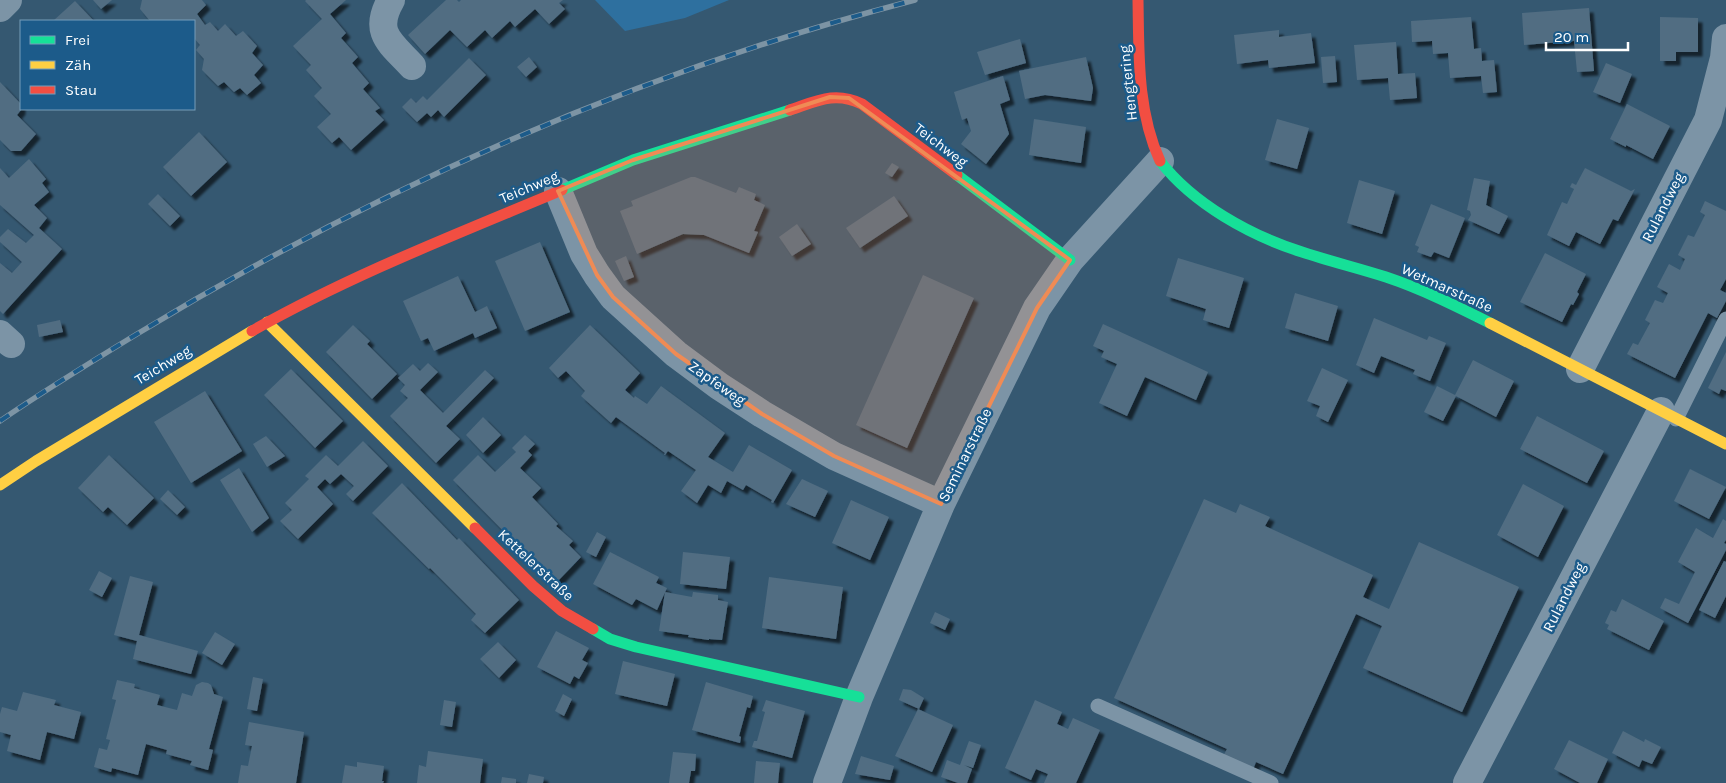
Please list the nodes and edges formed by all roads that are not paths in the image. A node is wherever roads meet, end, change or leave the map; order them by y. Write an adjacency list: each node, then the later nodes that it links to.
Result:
1 (8, 0): 4 (street)
2 (391, 0): 6 (street)
3 (1138, 0): 7 (street, Hengtering)
4 (0, 8)
5 (1726, 38): 12 (street, Rulandweg)
6 (412, 66)
7 (1160, 161): 9 (street, Seminarstraße); 12 (street, Wetmarstraße)
8 (558, 191): 9 (street, Teichweg); 11 (street, Teichweg); 16 (street, Zapfeweg)
9 (1070, 260): 16 (street, Seminarstraße)
10 (1726, 319): 13 (lane)
11 (268, 322): 15 (street, Teichweg); 17 (street, Kettelerstraße)
12 (1580, 369): 13 (street, Wetmarstraße)
13 (1668, 415): 14 (street, Wetmarstraße); 21 (street, Rulandweg)
14 (1726, 444)
15 (0, 485)
16 (941, 504): 17 (street, Seminarstraße)
17 (859, 697): 19 (street, Seminarstraße)
18 (1098, 706): 20 (lane)
19 (827, 783)
20 (1271, 783)
21 (1467, 783)

